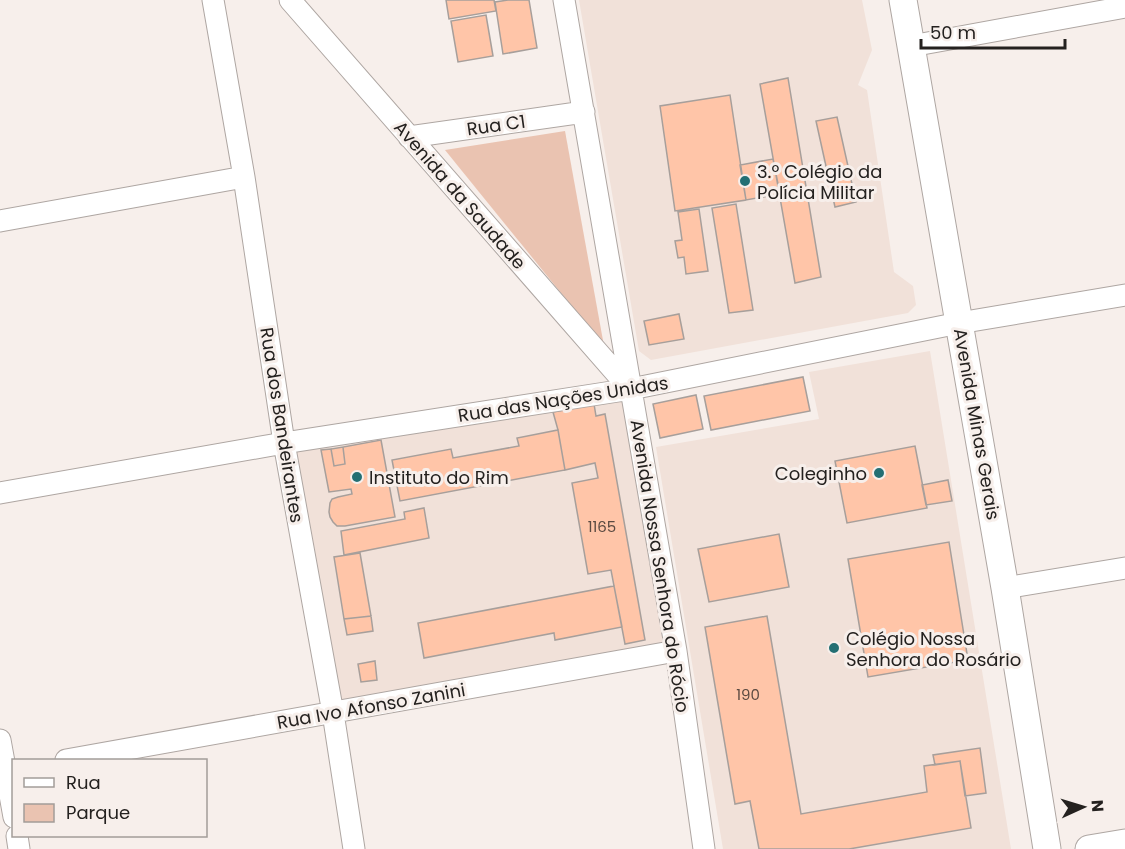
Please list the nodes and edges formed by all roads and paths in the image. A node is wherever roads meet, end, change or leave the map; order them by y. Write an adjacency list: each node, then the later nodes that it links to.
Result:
1 (213, 0): 9 (street, Rua dos Bandeirantes)
2 (290, 0): 8 (street, Avenida da Saudade)
3 (564, 0): 7 (street, Avenida Nossa Senhora do Rócio)
4 (903, 0): 6 (street, Avenida Minas Gerais)
5 (1125, 7): 6 (street)
6 (911, 46): 12 (street, Avenida Minas Gerais)
7 (584, 112): 8 (street, Rua C1); 13 (street, Avenida Nossa Senhora do Rócio)
8 (409, 137): 13 (street, Avenida da Saudade)
9 (244, 177): 10 (street); 14 (street, Rua dos Bandeirantes)
10 (0, 221)
11 (1125, 295): 12 (street, Rua das Nações Unidas)
12 (959, 323): 13 (street, Rua das Nações Unidas); 17 (street, Avenida Minas Gerais)
13 (631, 389): 14 (street, Rua das Nações Unidas); 18 (street, Avenida Nossa Senhora do Rócio)
14 (284, 443): 15 (street, Rua das Nações Unidas); 19 (street, Rua dos Bandeirantes)
15 (0, 493)
16 (1125, 568): 17 (street)
17 (1005, 588): 27 (street, Avenida Minas Gerais)
18 (676, 651): 19 (street, Rua Ivo Afonso Zanini); 26 (street, Avenida Nossa Senhora do Rócio)
19 (333, 713): 21 (street, Rua Ivo Afonso Zanini); 25 (street, Rua dos Bandeirantes)
20 (0, 740): 22 (street)
21 (72, 759)
22 (9, 771): 23 (street)
23 (12, 799)
24 (1125, 843): 28 (street)
25 (354, 849)
26 (704, 849)
27 (1047, 849)
28 (1089, 849)

